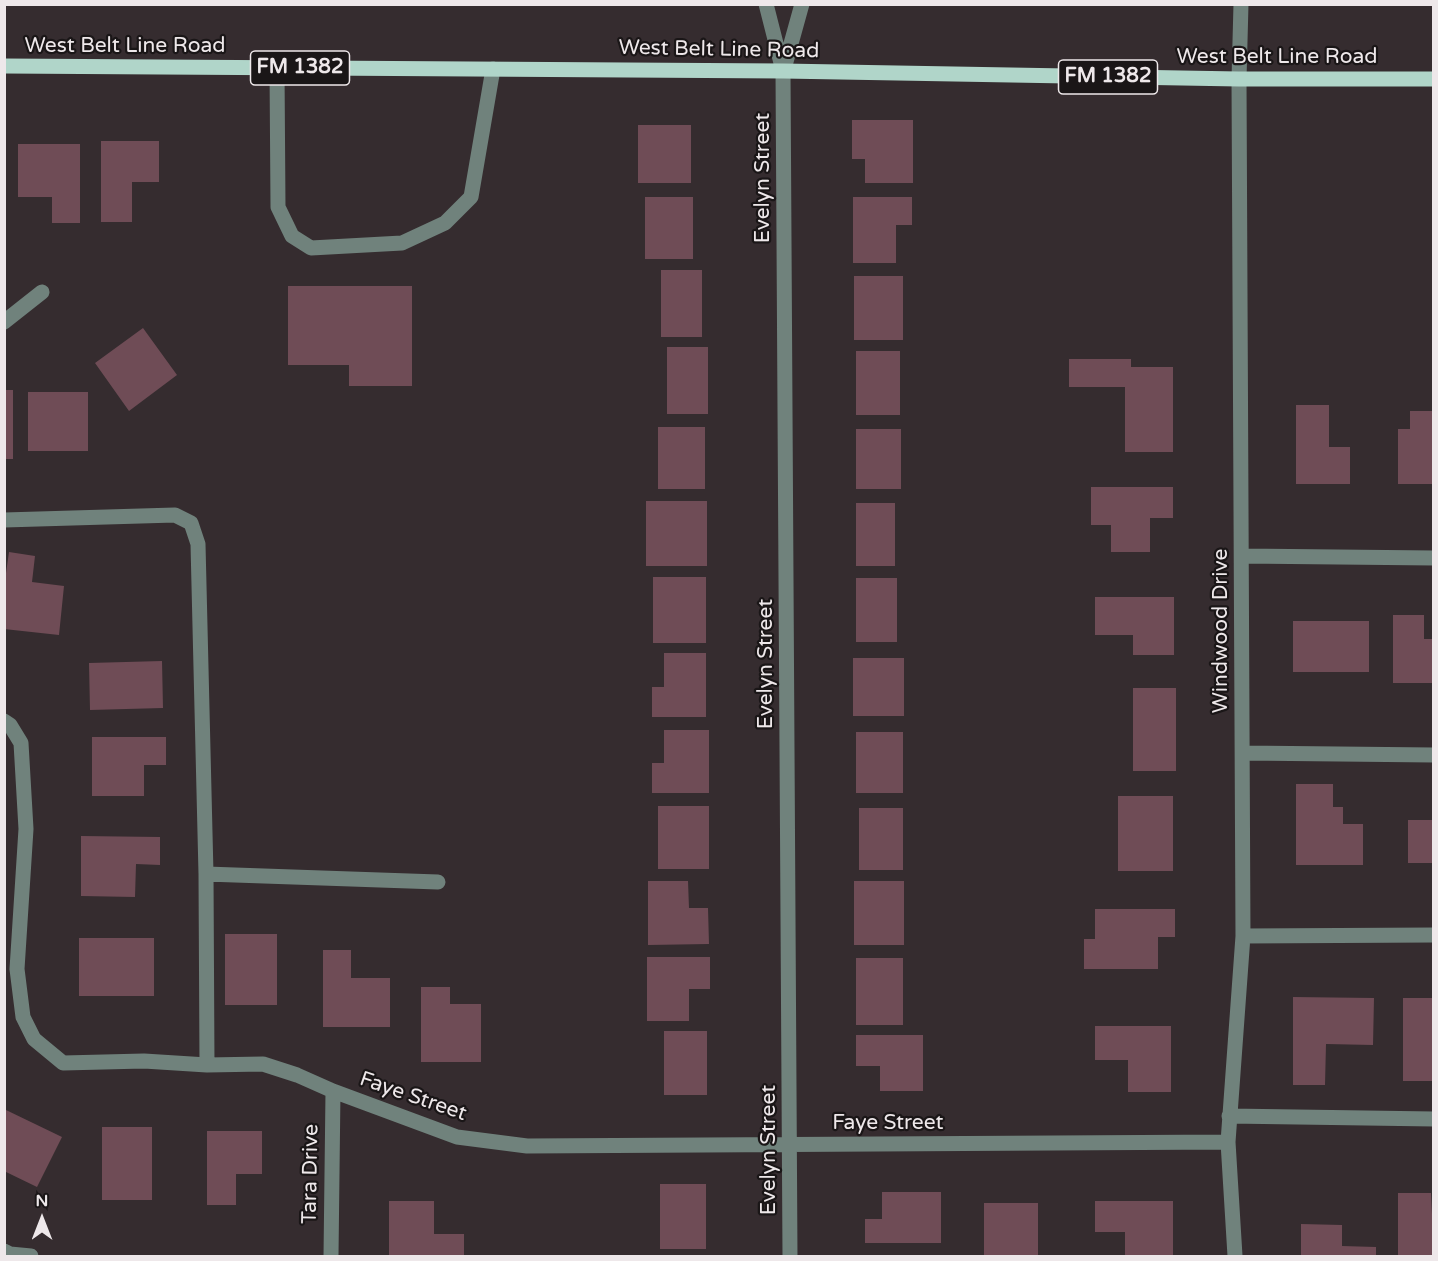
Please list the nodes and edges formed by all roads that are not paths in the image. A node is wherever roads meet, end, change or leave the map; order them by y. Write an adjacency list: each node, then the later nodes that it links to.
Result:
1 (766, 4): 7 (street)
2 (802, 4): 7 (street)
3 (1241, 4): 8 (street, Windwood Drive)
4 (4, 66): 5 (main road, West Belt Line Road / FM 1382)
5 (277, 68): 6 (main road, West Belt Line Road / FM 1382); 6 (street)
6 (493, 69): 7 (main road, West Belt Line Road / FM 1382)
7 (783, 71): 8 (main road, West Belt Line Road / FM 1382); 27 (street, Evelyn Street)
8 (1239, 79): 9 (main road, West Belt Line Road / FM 1382); 13 (street, Windwood Drive)
9 (1434, 79)
10 (42, 292): 11 (street)
11 (4, 322)
12 (4, 520): 18 (street)
13 (1242, 556): 14 (street); 16 (street, Windwood Drive)
14 (1434, 558)
15 (4, 722): 22 (street, Faye Street)
16 (1243, 753): 17 (street); 21 (street, Windwood Drive)
17 (1434, 755)
18 (206, 874): 19 (street); 22 (street)
19 (438, 882)
20 (1434, 935): 21 (street)
21 (1243, 936): 24 (street, Windwood Drive)
22 (207, 1065): 23 (street, Faye Street)
23 (333, 1092): 27 (street, Faye Street); 30 (street, Tara Drive)
24 (1229, 1116): 25 (street); 26 (street, Windwood Drive)
25 (1434, 1119)
26 (1228, 1142): 27 (street, Faye Street); 32 (street, Windwood Drive)
27 (790, 1144): 31 (street, Evelyn Street)
28 (4, 1251): 29 (street)
29 (31, 1257)
30 (331, 1257)
31 (790, 1257)
32 (1235, 1257)

